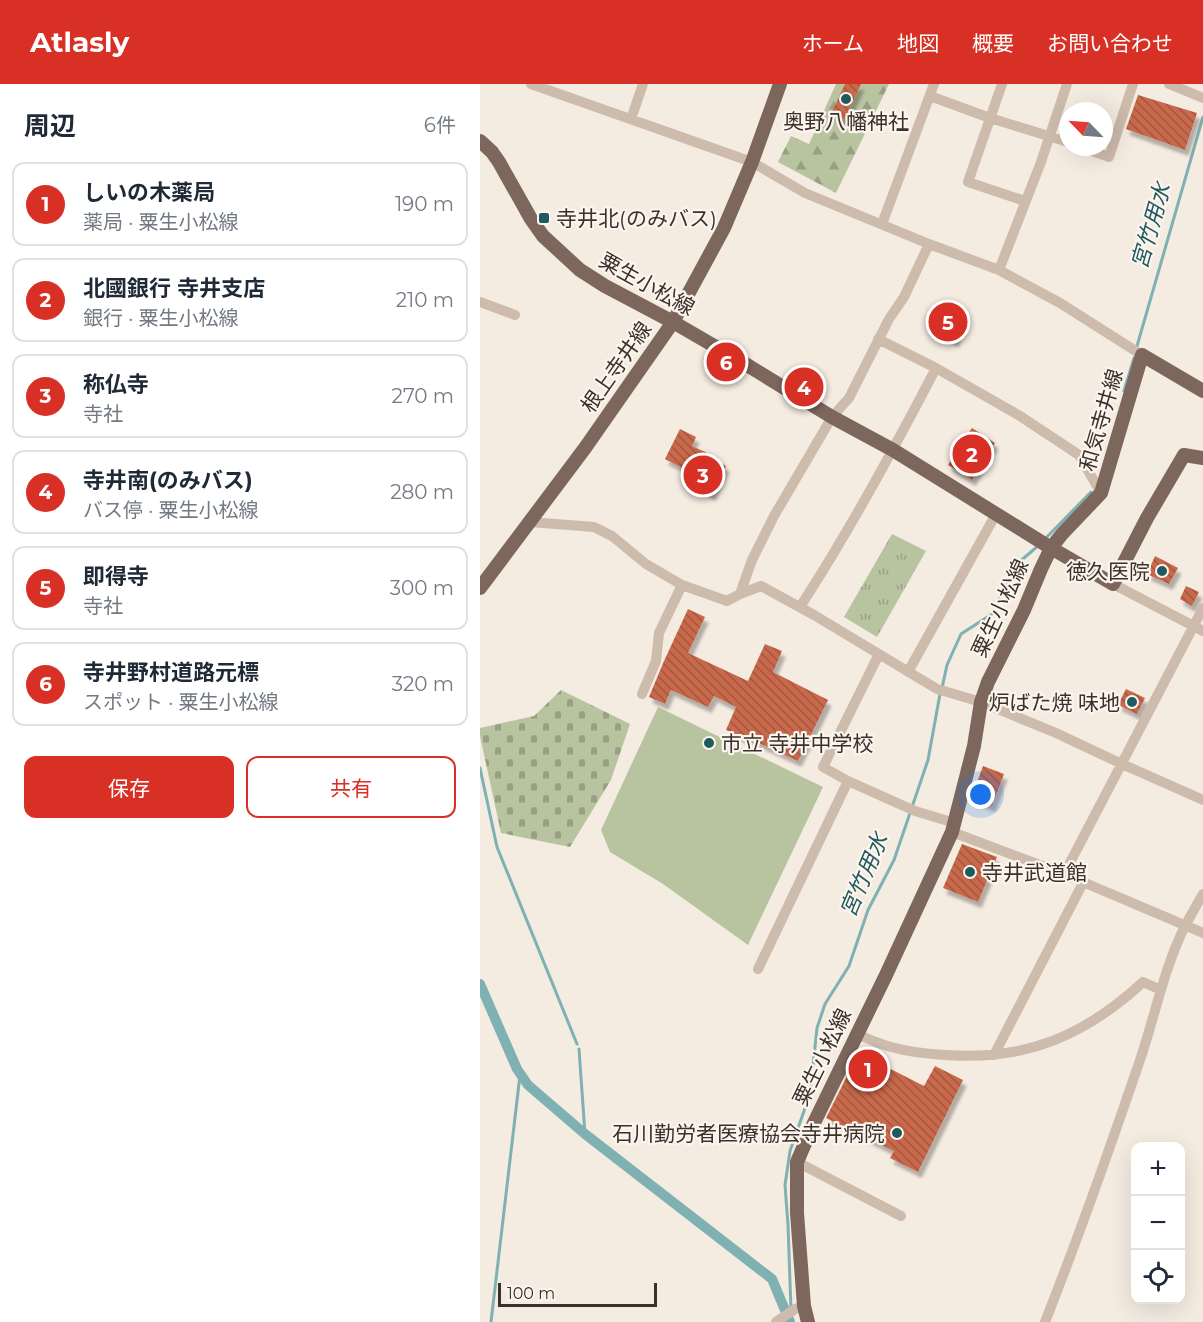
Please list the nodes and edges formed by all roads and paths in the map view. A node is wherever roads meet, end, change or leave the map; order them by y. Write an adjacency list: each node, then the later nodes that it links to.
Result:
1 (531, 84): 12 (street)
2 (643, 84): 12 (street)
3 (780, 84): 17 (main road, 根上寺井線)
4 (934, 84): 9 (street)
5 (1002, 84): 11 (street)
6 (1067, 84): 13 (street)
7 (1133, 84): 16 (street)
8 (1169, 84): 10 (street)
9 (930, 96): 11 (street); 19 (street)
10 (1203, 98)
11 (990, 118): 13 (street); 18 (street)
12 (631, 119): 17 (street)
13 (1049, 136): 14 (street); 18 (street)
14 (1059, 139)
15 (480, 141): 24 (main road, 粟生小松線)
16 (1113, 145)
17 (752, 162): 19 (street); 24 (main road, 根上寺井線)
18 (1025, 201): 21 (street)
19 (882, 224): 20 (street)
20 (929, 244): 21 (street); 25 (street)
21 (999, 270): 26 (street)
22 (480, 302): 23 (street)
23 (515, 315)
24 (673, 322): 29 (main road, 粟生小松線); 34 (main road, 根上寺井線)
25 (878, 339): 27 (street); 29 (street)
26 (1142, 356): 28 (main road, 和気寺井線); 32 (main road, 和気寺井線)
27 (936, 368): 30 (street); 32 (street)
28 (1203, 390)
29 (832, 417): 30 (main road, 粟生小松線); 39 (street)
30 (893, 450): 33 (main road, 粟生小松線); 40 (street)
31 (1203, 458): 36 (main road)
32 (1101, 493): 35 (main road, 和気寺井線)
33 (996, 514): 35 (main road, 粟生小松線); 44 (street)
34 (530, 522): 37 (street); 38 (main road, 根上寺井線)
35 (1045, 544): 36 (main road); 46 (main road, 粟生小松線)
36 (1113, 584): 42 (street)
37 (682, 585): 39 (street); 45 (street)
38 (480, 588)
39 (740, 594): 40 (street)
40 (800, 607): 43 (street)
41 (1203, 608): 42 (street)
42 (1198, 629): 47 (street)
43 (879, 654): 44 (street); 48 (street)
44 (908, 672): 46 (street)
45 (642, 694)
46 (981, 702): 47 (street); 50 (main road, 粟生小松線)
47 (1122, 764): 49 (street); 51 (street)
48 (848, 781): 50 (street); 56 (street)
49 (1203, 800)
50 (953, 828): 51 (street); 58 (main road, 粟生小松線)
51 (1064, 874): 52 (street)
52 (1083, 882): 54 (street); 59 (street)
53 (1203, 894): 54 (street)
54 (1185, 926): 55 (street); 57 (street)
55 (1203, 933)
56 (758, 969)
57 (1161, 990): 59 (street); 65 (street)
58 (857, 1034): 59 (street); 60 (main road, 粟生小松線)
59 (994, 1054)
60 (797, 1162): 61 (street); 62 (main road, 粟生小松線)
61 (901, 1216)
62 (800, 1307): 63 (street); 64 (main road, 粟生小松線)
63 (776, 1322)
64 (808, 1322)
65 (1045, 1322)

